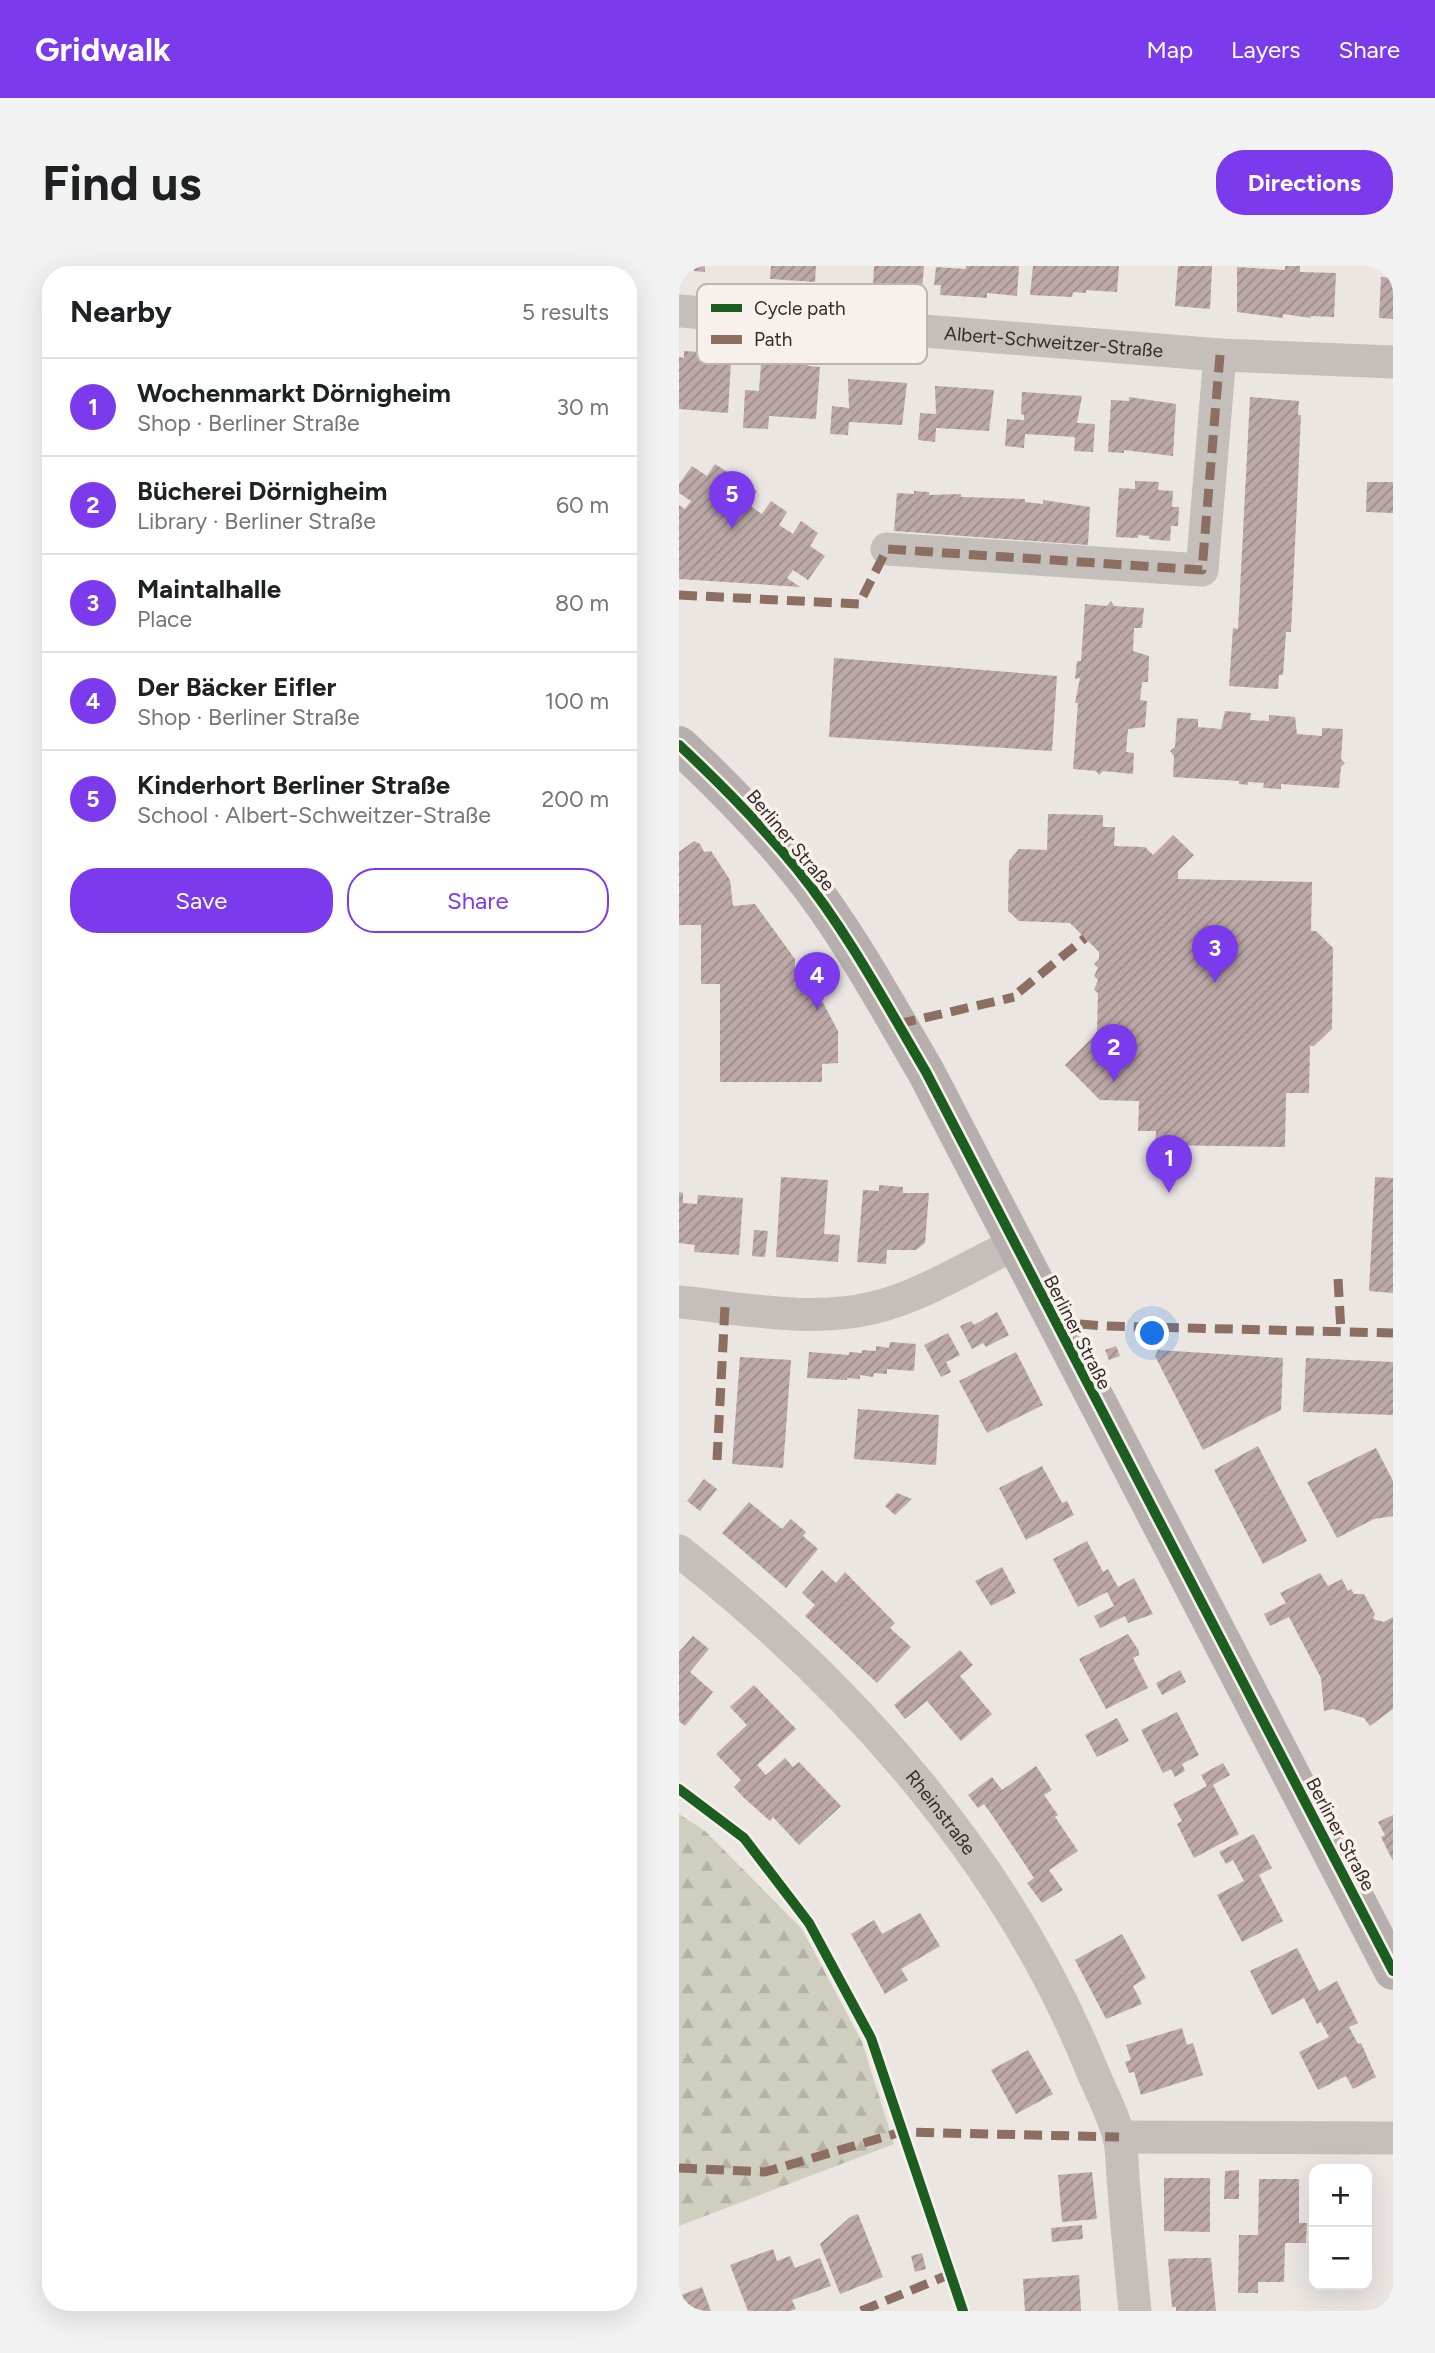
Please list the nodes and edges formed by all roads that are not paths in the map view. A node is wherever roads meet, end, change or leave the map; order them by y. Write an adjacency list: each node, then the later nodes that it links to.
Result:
1 (679, 311): 2 (street, Albert-Schweitzer-Straße)
2 (697, 312)
3 (927, 331): 4 (street, Albert-Schweitzer-Straße)
4 (1220, 355): 5 (street, Albert-Schweitzer-Straße); 6 (street)
5 (1393, 362)
6 (887, 549)
7 (679, 745): 8 (street, Berliner Straße)
8 (1014, 1245): 9 (street); 11 (street, Berliner Straße)
9 (679, 1303)
10 (679, 1551): 12 (street, Rheinstraße)
11 (1393, 1971)
12 (1119, 2137): 13 (street); 14 (street, Rheinstraße)
13 (1393, 2138)
14 (1135, 2311)

